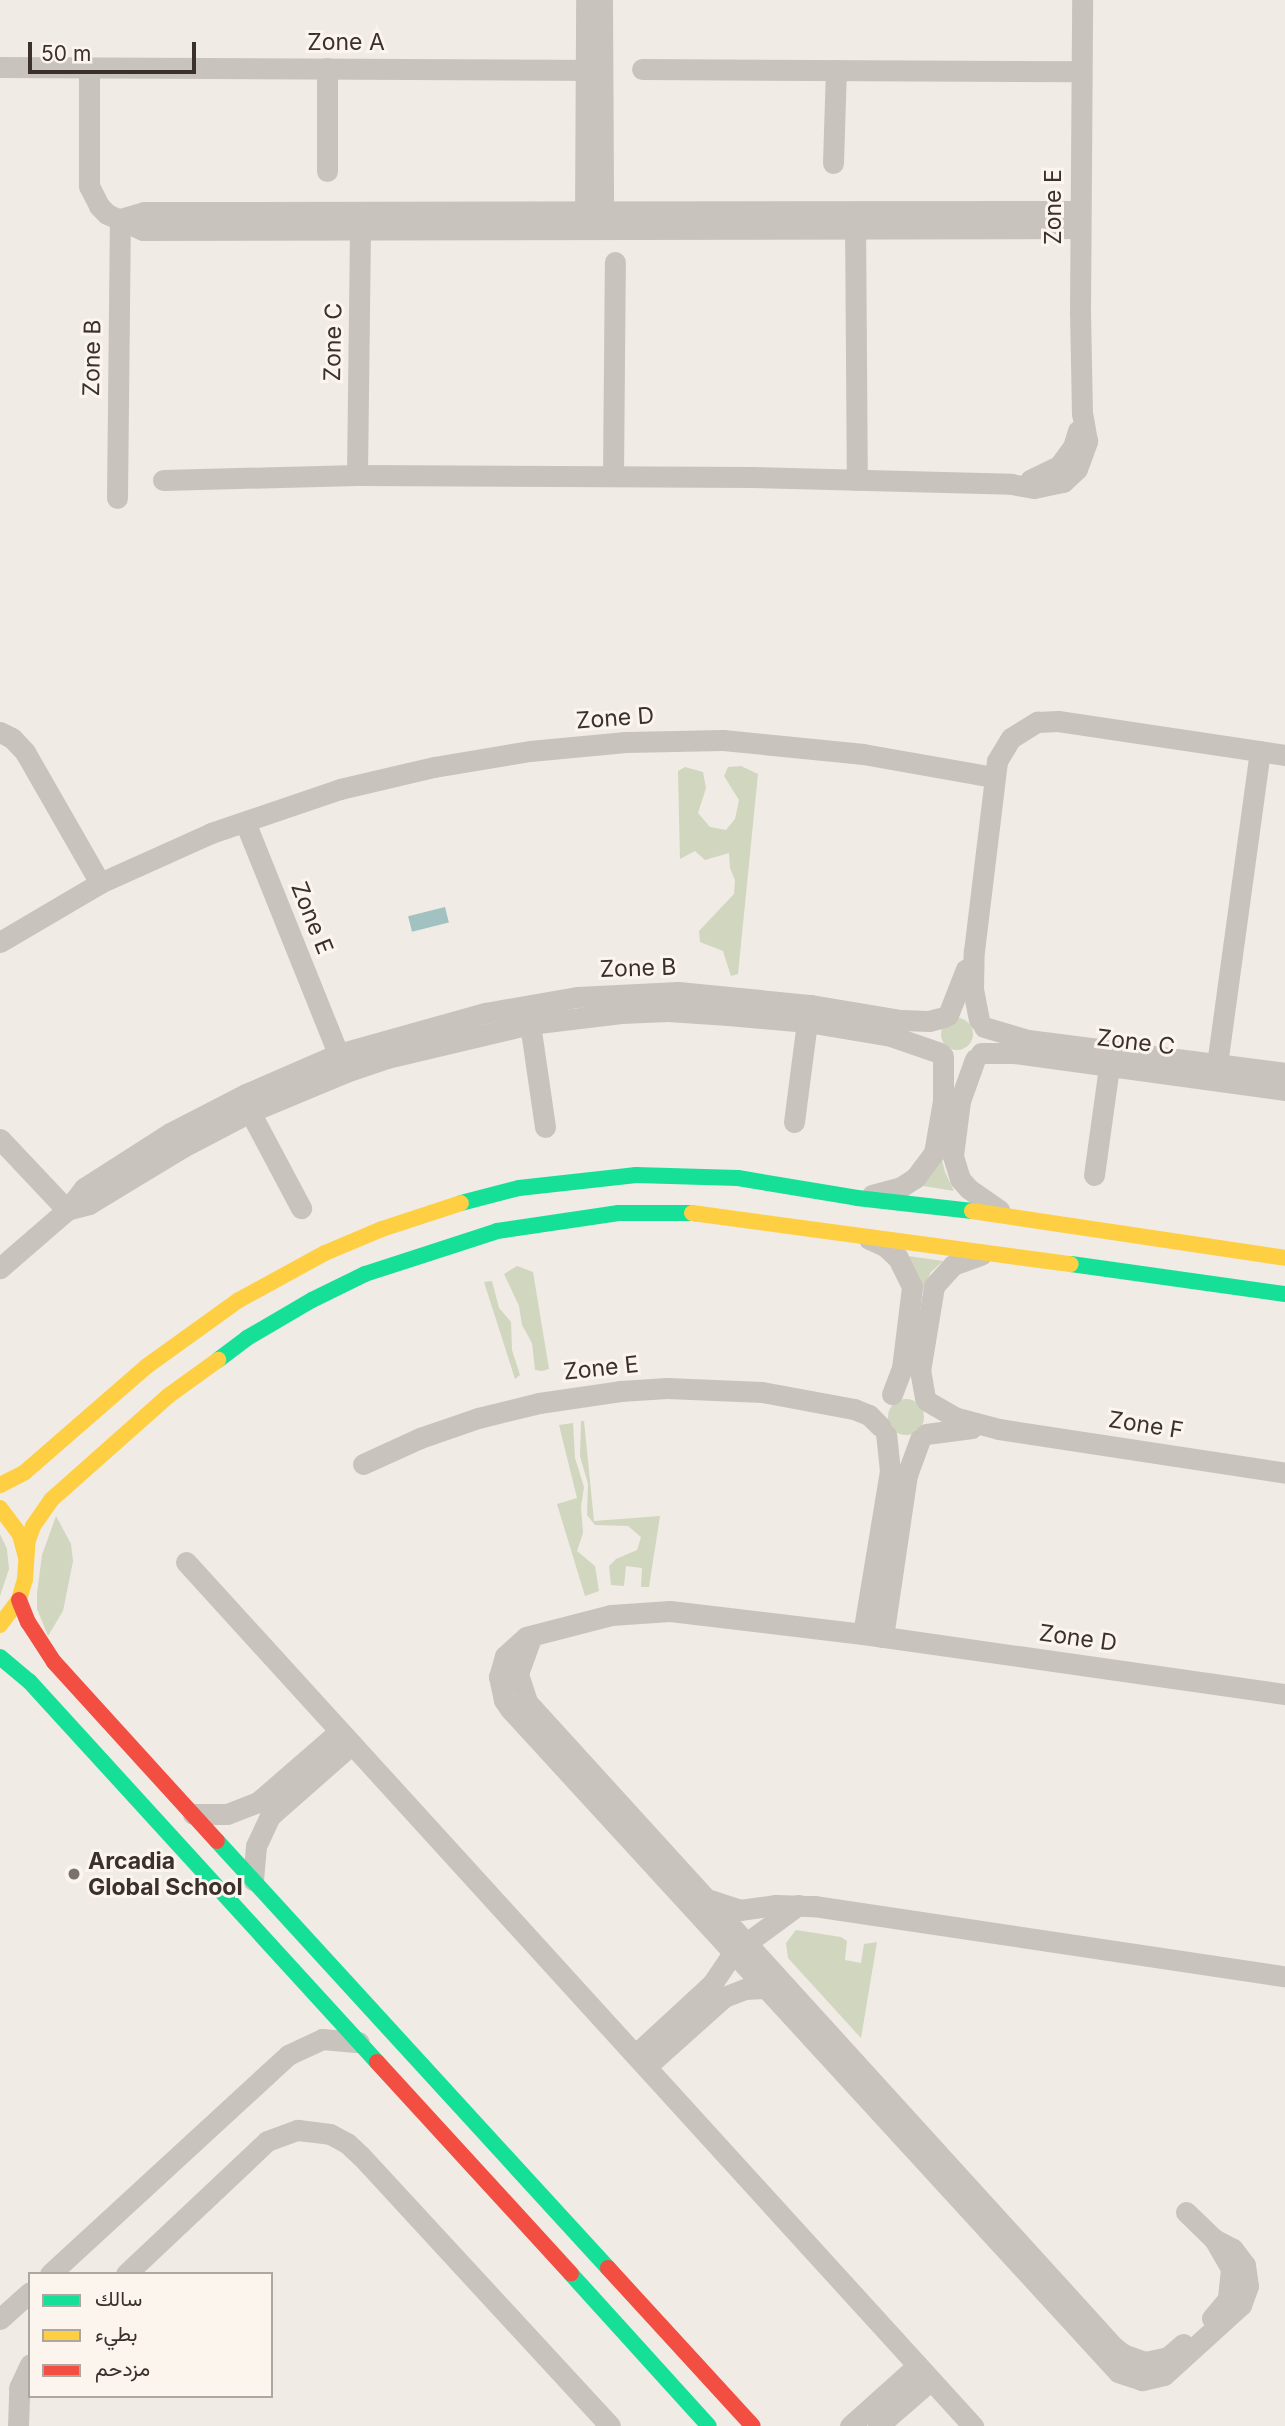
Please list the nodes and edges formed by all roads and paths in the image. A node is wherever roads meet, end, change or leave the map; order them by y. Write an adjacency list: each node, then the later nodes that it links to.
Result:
1 (586, 0): 8 (street)
2 (602, 0): 8 (street)
3 (1082, 0): 10 (street, Zone E)
4 (0, 67): 5 (street, Zone A)
5 (89, 67): 6 (street, Zone A); 13 (street)
6 (327, 68): 8 (street, Zone A); 12 (street)
7 (642, 69): 9 (street)
8 (594, 70): 14 (street)
9 (836, 70): 10 (street); 11 (street)
10 (1081, 71): 16 (street, Zone E)
11 (833, 163)
12 (327, 172)
13 (120, 219): 17 (street); 23 (street, Zone B)
14 (594, 219): 15 (street); 17 (street)
15 (855, 219): 16 (street); 22 (street)
16 (1079, 219): 22 (street, Zone E)
17 (360, 221): 19 (street, Zone C)
18 (615, 262): 20 (street)
19 (357, 475): 20 (street, Zone E); 21 (street, Zone E)
20 (613, 476): 22 (street, Zone E)
21 (163, 480)
22 (857, 480)
23 (117, 498)
24 (0, 732): 29 (street)
25 (1260, 751): 26 (street); 27 (street); 40 (street)
26 (1285, 755)
27 (994, 777): 28 (street, Zone D); 31 (street)
28 (245, 822): 29 (street, Zone D); 39 (street, Zone E)
29 (100, 883): 30 (street, Zone D)
30 (0, 942)
31 (974, 951): 32 (street); 34 (street)
32 (946, 1016): 34 (street); 36 (street); 39 (street, Zone B)
33 (807, 1022): 35 (street, Zone B); 36 (street, Zone B); 44 (street)
34 (981, 1023): 37 (street); 38 (street, Zone C)
35 (530, 1024): 39 (street, Zone B); 45 (street)
36 (942, 1055): 37 (street); 48 (street)
37 (978, 1056): 38 (street, Zone C); 51 (street)
38 (1110, 1058): 40 (street, Zone C); 47 (street)
39 (342, 1063): 43 (street); 50 (street)
40 (1216, 1071): 41 (street, Zone C); 42 (street, Zone C)
41 (1285, 1073)
42 (1285, 1090)
43 (250, 1112): 49 (street); 50 (street)
44 (794, 1122)
45 (545, 1127)
46 (0, 1139): 50 (street)
47 (1094, 1175)
48 (857, 1198): 51 (street); 65 (street)
49 (301, 1208)
50 (67, 1210): 55 (street)
51 (1011, 1215): 54 (street)
52 (844, 1231): 53 (street); 57 (street); 67 (street)
53 (1007, 1253): 56 (street); 58 (street)
54 (1285, 1258)
55 (0, 1268)
56 (1285, 1294)
57 (888, 1397): 58 (street); 59 (street); 61 (street)
58 (926, 1399): 60 (street); 62 (street)
59 (854, 1409): 61 (street); 63 (street, Zone E)
60 (999, 1429): 62 (street); 64 (street, Zone F)
61 (883, 1430): 62 (street); 71 (street)
62 (923, 1436): 71 (street)
63 (363, 1464)
64 (1285, 1473)
65 (0, 1485)
66 (0, 1508): 67 (street)
67 (26, 1558): 69 (street)
68 (186, 1562): 75 (street)
69 (19, 1600): 70 (street); 76 (street)
70 (0, 1625)
71 (873, 1635): 72 (street, Zone D); 74 (street, Zone D)
72 (531, 1638): 78 (street); 80 (street, Zone D)
73 (0, 1657): 83 (street)
74 (1285, 1694)
75 (346, 1738): 76 (street); 77 (street); 84 (street)
76 (193, 1814): 77 (street)
77 (253, 1880): 96 (street)
78 (707, 1898): 79 (street); 80 (street)
79 (798, 1905): 80 (street); 81 (street)
80 (740, 1948): 82 (street); 84 (street); 86 (street)
81 (1285, 1976)
82 (766, 1988): 84 (street); 86 (street)
83 (359, 2042): 87 (street); 95 (street)
84 (640, 2061): 92 (street)
85 (1186, 2212): 86 (street)
86 (1214, 2239)
87 (52, 2272)
88 (128, 2272): 94 (street)
89 (28, 2294): 90 (street)
90 (0, 2319)
91 (28, 2368): 93 (street)
92 (924, 2373): 97 (street); 98 (street); 99 (street)
93 (18, 2426)
94 (610, 2426)
95 (709, 2426)
96 (753, 2426)
97 (850, 2426)
98 (878, 2426)
99 (973, 2426)

